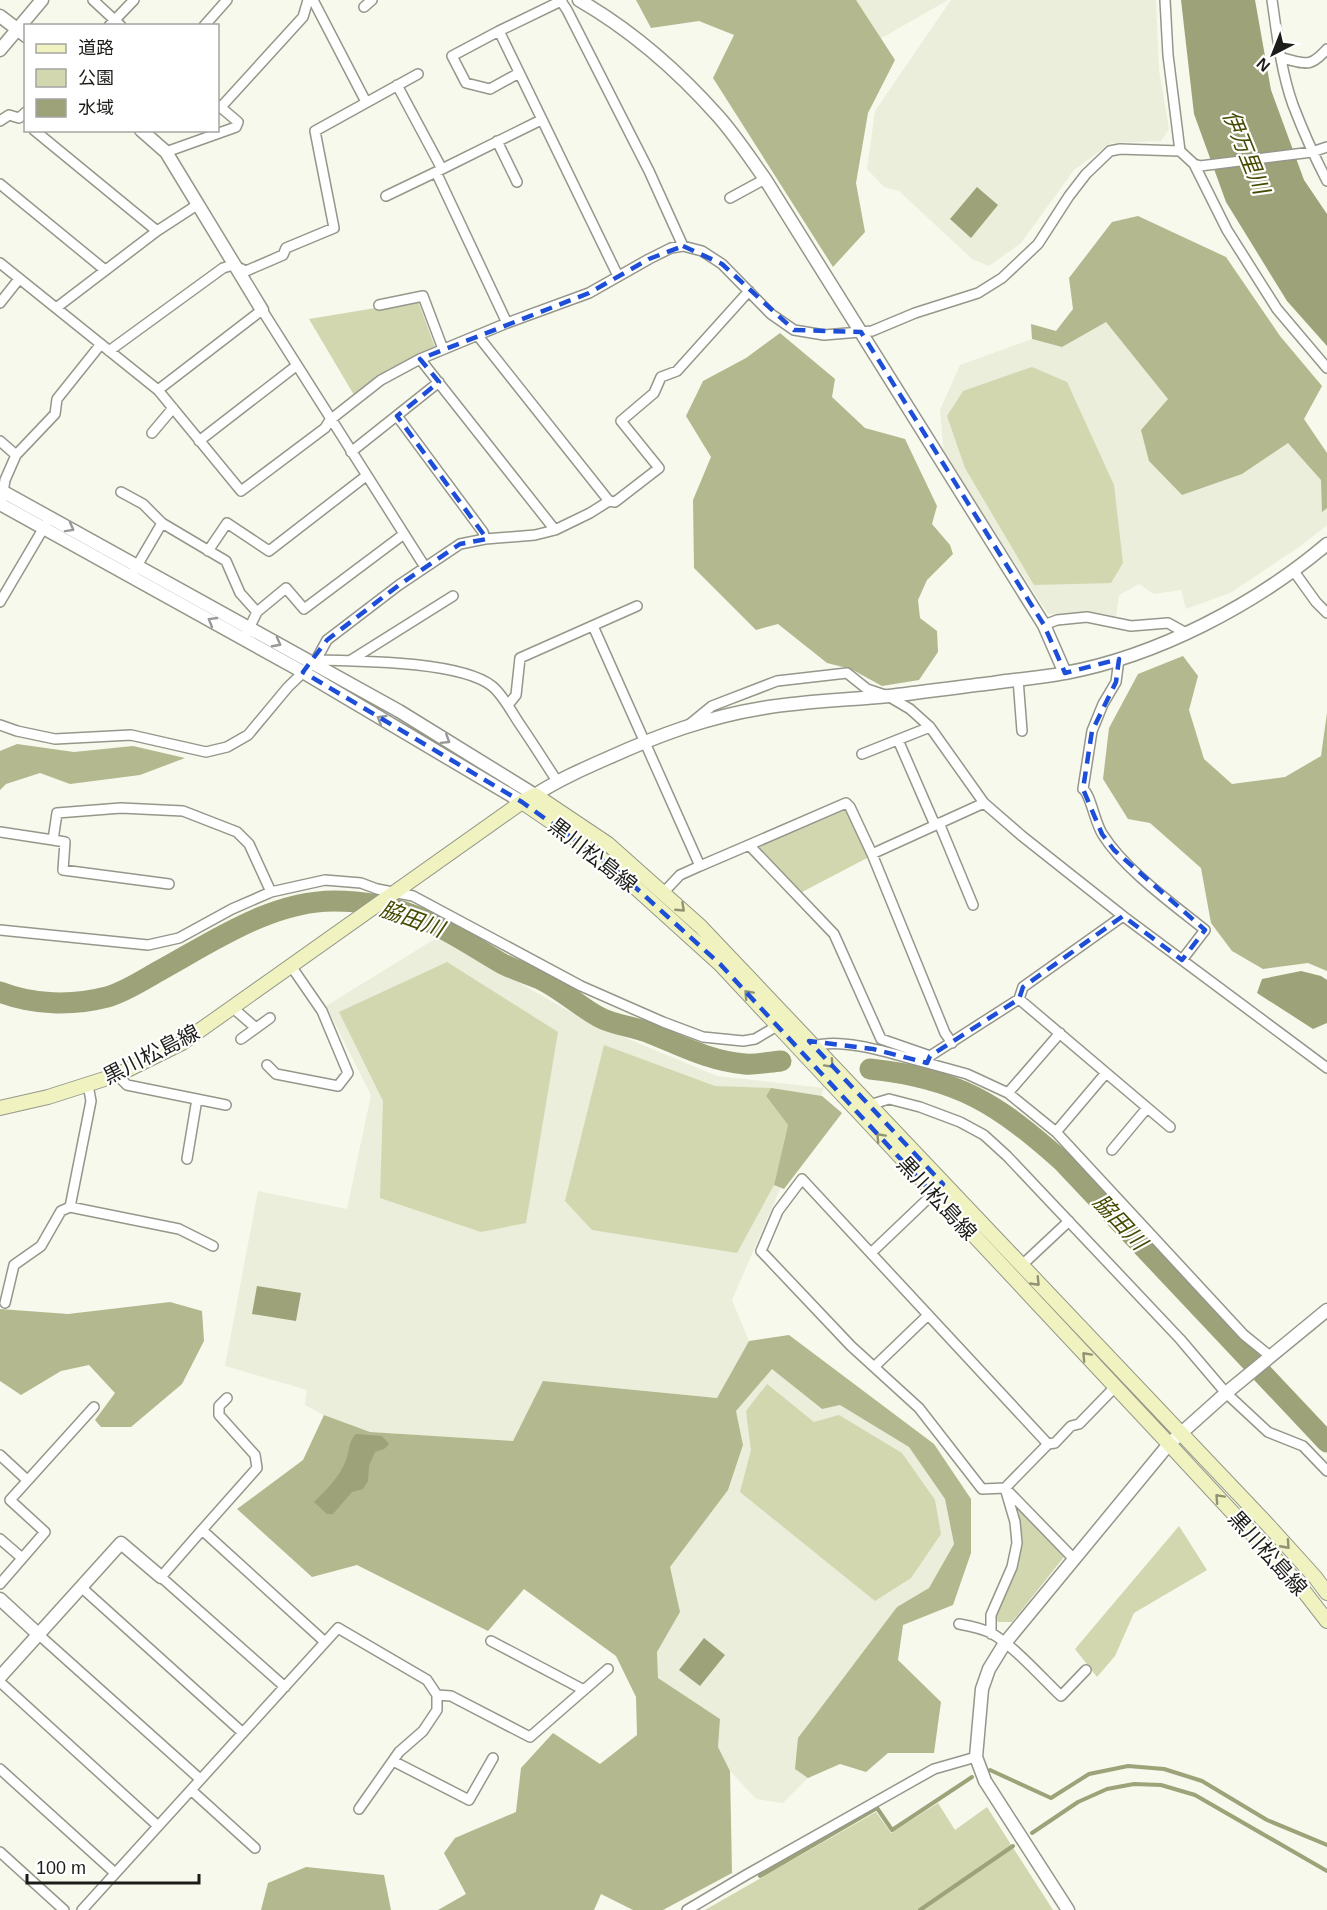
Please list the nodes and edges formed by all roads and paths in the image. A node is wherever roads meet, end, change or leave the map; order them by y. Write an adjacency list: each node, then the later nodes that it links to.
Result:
1 (42, 0): 14 (street)
2 (93, 0): 15 (street)
3 (134, 0): 15 (street)
4 (227, 0): 16 (street)
5 (308, 0): 26 (street)
6 (313, 0): 25 (street)
7 (372, 0): 12 (street)
8 (579, 0): 39 (street)
9 (1165, 0): 34 (street)
10 (1272, 0): 21 (street)
11 (562, 1): 17 (street); 47 (street)
12 (364, 7)
13 (0, 16): 18 (street)
14 (27, 24)
15 (115, 24)
16 (206, 24)
17 (499, 31): 22 (street); 22 (street)
18 (21, 33): 20 (street)
19 (1327, 49): 21 (street)
20 (0, 50)
21 (1281, 58): 36 (street)
22 (519, 73): 28 (street)
23 (418, 74): 24 (street)
24 (397, 85): 25 (street); 38 (street)
25 (366, 102): 49 (street)
26 (219, 106): 35 (street)
27 (23, 118): 29 (street)
28 (541, 120): 32 (street); 51 (street)
29 (0, 122)
30 (36, 132): 46 (street)
31 (143, 132): 35 (street)
32 (497, 141): 38 (street); 41 (street)
33 (1327, 147): 36 (street)
34 (1180, 151): 37 (street); 59 (street)
35 (166, 152): 45 (street)
36 (1308, 152): 37 (street); 40 (street)
37 (1197, 165): 66 (street)
38 (439, 170): 43 (street); 58 (street)
39 (765, 179): 44 (street); 59 (street)
40 (1327, 181)
41 (517, 182)
42 (0, 184): 50 (street)
43 (386, 196)
44 (730, 198)
45 (197, 205): 46 (street); 49 (street)
46 (157, 231): 50 (street)
47 (683, 246): 51 (street); 53 (street)
48 (0, 263): 52 (street)
49 (233, 265): 57 (street); 63 (street)
50 (105, 270): 56 (street)
51 (618, 276): 58 (street)
52 (19, 279): 54 (street); 56 (street)
53 (749, 291): 59 (street); 80 (street)
54 (0, 303)
55 (379, 305): 62 (street)
56 (56, 308): 61 (street)
57 (262, 310): 65 (street); 68 (street)
58 (507, 323): 60 (street)
59 (861, 332): 96 (street)
60 (478, 336): 62 (street); 80 (street)
61 (101, 344): 63 (street); 76 (street)
62 (442, 349): 64 (street)
63 (109, 351): 68 (street)
64 (420, 359): 67 (street); 71 (street)
65 (296, 366): 71 (street); 74 (street)
66 (1327, 368)
67 (439, 382): 70 (street); 83 (street)
68 (158, 390): 69 (street)
69 (173, 408): 72 (street); 74 (street)
70 (397, 416): 75 (street); 85 (street)
71 (330, 420): 74 (street); 75 (street)
72 (152, 434)
73 (0, 441): 76 (street)
74 (200, 441)
75 (351, 452): 77 (street)
76 (16, 455): 79 (street)
77 (366, 476): 84 (street); 87 (street)
78 (121, 492): 82 (street)
79 (1, 497): 81 (street)
80 (609, 501): 83 (street)
81 (47, 522): 89 (street); 92 (street)
82 (162, 523): 87 (street); 89 (street)
83 (555, 530): 85 (street)
84 (404, 534): 88 (street); 94 (street)
85 (485, 539): 88 (street)
86 (1327, 544): 90 (street)
87 (208, 551): 94 (street)
88 (425, 567): 102 (street)
89 (134, 570): 99 (street)
90 (1293, 570): 95 (street); 98 (street)
91 (453, 596): 101 (street)
92 (0, 602)
93 (637, 606): 97 (street)
94 (257, 612): 99 (street)
95 (1327, 613)
96 (1044, 625): 98 (street); 104 (street)
97 (593, 626): 107 (street); 113 (street)
98 (1186, 633): 100 (street)
99 (246, 634): 102 (street, one-way to 102); 103 (street)
100 (1119, 659): 104 (street); 132 (street)
101 (351, 660): 102 (street); 107 (street)
102 (314, 661): 103 (street); 116 (street, one-way to 116)
103 (303, 672): 109 (street); 117 (street, one-way to 103)
104 (1065, 673): 105 (street)
105 (1018, 679): 106 (street); 111 (street)
106 (888, 696): 108 (street); 108 (street); 110 (street)
107 (508, 705): 115 (street)
108 (690, 724): 113 (street)
109 (0, 725)
110 (930, 727): 112 (street); 118 (street)
111 (1022, 731)
112 (898, 740): 114 (street); 119 (street)
113 (646, 741): 115 (street); 124 (street)
114 (862, 754)
115 (557, 781): 116 (street)
116 (535, 795): 117 (main road, 黒川松島線); 128 (main road, 黒川松島線)
117 (522, 802): 127 (main road, 黒川松島線); 137 (main road, 黒川松島線, one-way to 117)
118 (984, 803): 119 (street); 130 (street)
119 (937, 824): 123 (street); 129 (street)
120 (0, 832): 121 (street)
121 (53, 840): 125 (street); 126 (street)
122 (749, 845): 123 (street); 124 (street); 143 (street)
123 (872, 854): 141 (street)
124 (700, 866): 128 (street)
125 (168, 884)
126 (271, 892): 127 (street); 131 (street)
127 (394, 892): 133 (main road, 黒川松島線); 137 (street)
128 (664, 892): 142 (main road, 黒川松島線, one-way to 142)
129 (973, 905)
130 (1123, 916): 132 (street); 134 (street)
131 (0, 930)
132 (1182, 960): 145 (street)
133 (291, 966): 135 (main road, 黒川松島線); 144 (street)
134 (1019, 999): 139 (street); 141 (street)
135 (233, 1008): 138 (street); 147 (main road, 黒川松島線)
136 (270, 1018): 138 (street)
137 (777, 1026): 159 (main road, 黒川松島線, one-way to 137)
138 (256, 1028): 140 (street)
139 (1060, 1033): 146 (street); 149 (street)
140 (241, 1039)
141 (952, 1044): 143 (street)
142 (814, 1046): 143 (street); 152 (main road, 黒川松島線, one-way to 152)
143 (928, 1060): 149 (street)
144 (267, 1065)
145 (1327, 1068)
146 (1106, 1073): 154 (street); 156 (street)
147 (117, 1075): 148 (main road, 黒川松島線); 150 (street)
148 (88, 1085): 153 (main road, 黒川松島線); 160 (street)
149 (1008, 1093): 156 (street)
150 (197, 1100): 151 (street); 158 (street)
151 (226, 1105)
152 (869, 1105): 159 (main road, 黒川松島線); 161 (street)
153 (0, 1108)
154 (1147, 1108): 155 (street); 157 (street)
155 (1170, 1127)
156 (1056, 1132): 168 (street)
157 (1112, 1150)
158 (187, 1159)
159 (938, 1189): 163 (street); 164 (main road, 黒川松島線); 170 (main road, 黒川松島線, one-way to 159)
160 (70, 1207): 162 (street); 165 (street)
161 (1069, 1221): 164 (street); 171 (street)
162 (213, 1246)
163 (871, 1253): 167 (street); 169 (street)
164 (1021, 1266): 174 (main road, 黒川松島線, one-way to 174)
165 (5, 1303)
166 (1327, 1310): 168 (street)
167 (928, 1315): 169 (street); 175 (street)
168 (1270, 1356): 171 (street)
169 (874, 1367): 180 (street)
170 (1114, 1387): 175 (street); 176 (main road, 黒川松島線)
171 (1226, 1393): 174 (street); 178 (street)
172 (227, 1398): 181 (street)
173 (94, 1407): 179 (street)
174 (1180, 1432): 176 (street); 188 (main road, 黒川松島線, one-way to 188)
175 (1048, 1444): 180 (street)
176 (1168, 1444): 184 (street); 190 (main road, 黒川松島線, one-way to 176)
177 (0, 1455): 179 (street)
178 (1327, 1471)
179 (27, 1480): 183 (street)
180 (1005, 1488): 184 (street); 193 (street)
181 (202, 1530): 185 (street); 195 (street)
182 (0, 1539): 183 (street)
183 (22, 1558): 186 (street)
184 (1074, 1559): 196 (street)
185 (161, 1577): 187 (street); 201 (street)
186 (0, 1584)
187 (81, 1587): 192 (street); 204 (street)
188 (1327, 1593)
189 (0, 1599): 192 (street)
190 (1327, 1621)
191 (959, 1624): 193 (street)
192 (38, 1634): 199 (street); 209 (street)
193 (991, 1634): 196 (street)
194 (491, 1641): 202 (street)
195 (325, 1642): 201 (street); 203 (street)
196 (1005, 1643): 198 (street); 205 (street)
197 (608, 1669): 202 (street)
198 (1086, 1670)
199 (0, 1677)
200 (0, 1682): 212 (street)
201 (285, 1687): 204 (street)
202 (584, 1690): 203 (street)
203 (437, 1695): 207 (street)
204 (243, 1733): 209 (street)
205 (976, 1757): 218 (street); 219 (street)
206 (493, 1758): 207 (street)
207 (393, 1761): 211 (street)
208 (0, 1769): 215 (street)
209 (200, 1779): 210 (street)
210 (191, 1790): 212 (street); 213 (street)
211 (359, 1809)
212 (158, 1826): 215 (street)
213 (255, 1848)
214 (0, 1852): 216 (street)
215 (116, 1873): 217 (street)
216 (64, 1910)
217 (81, 1910)
218 (687, 1910)
219 (1068, 1910)

